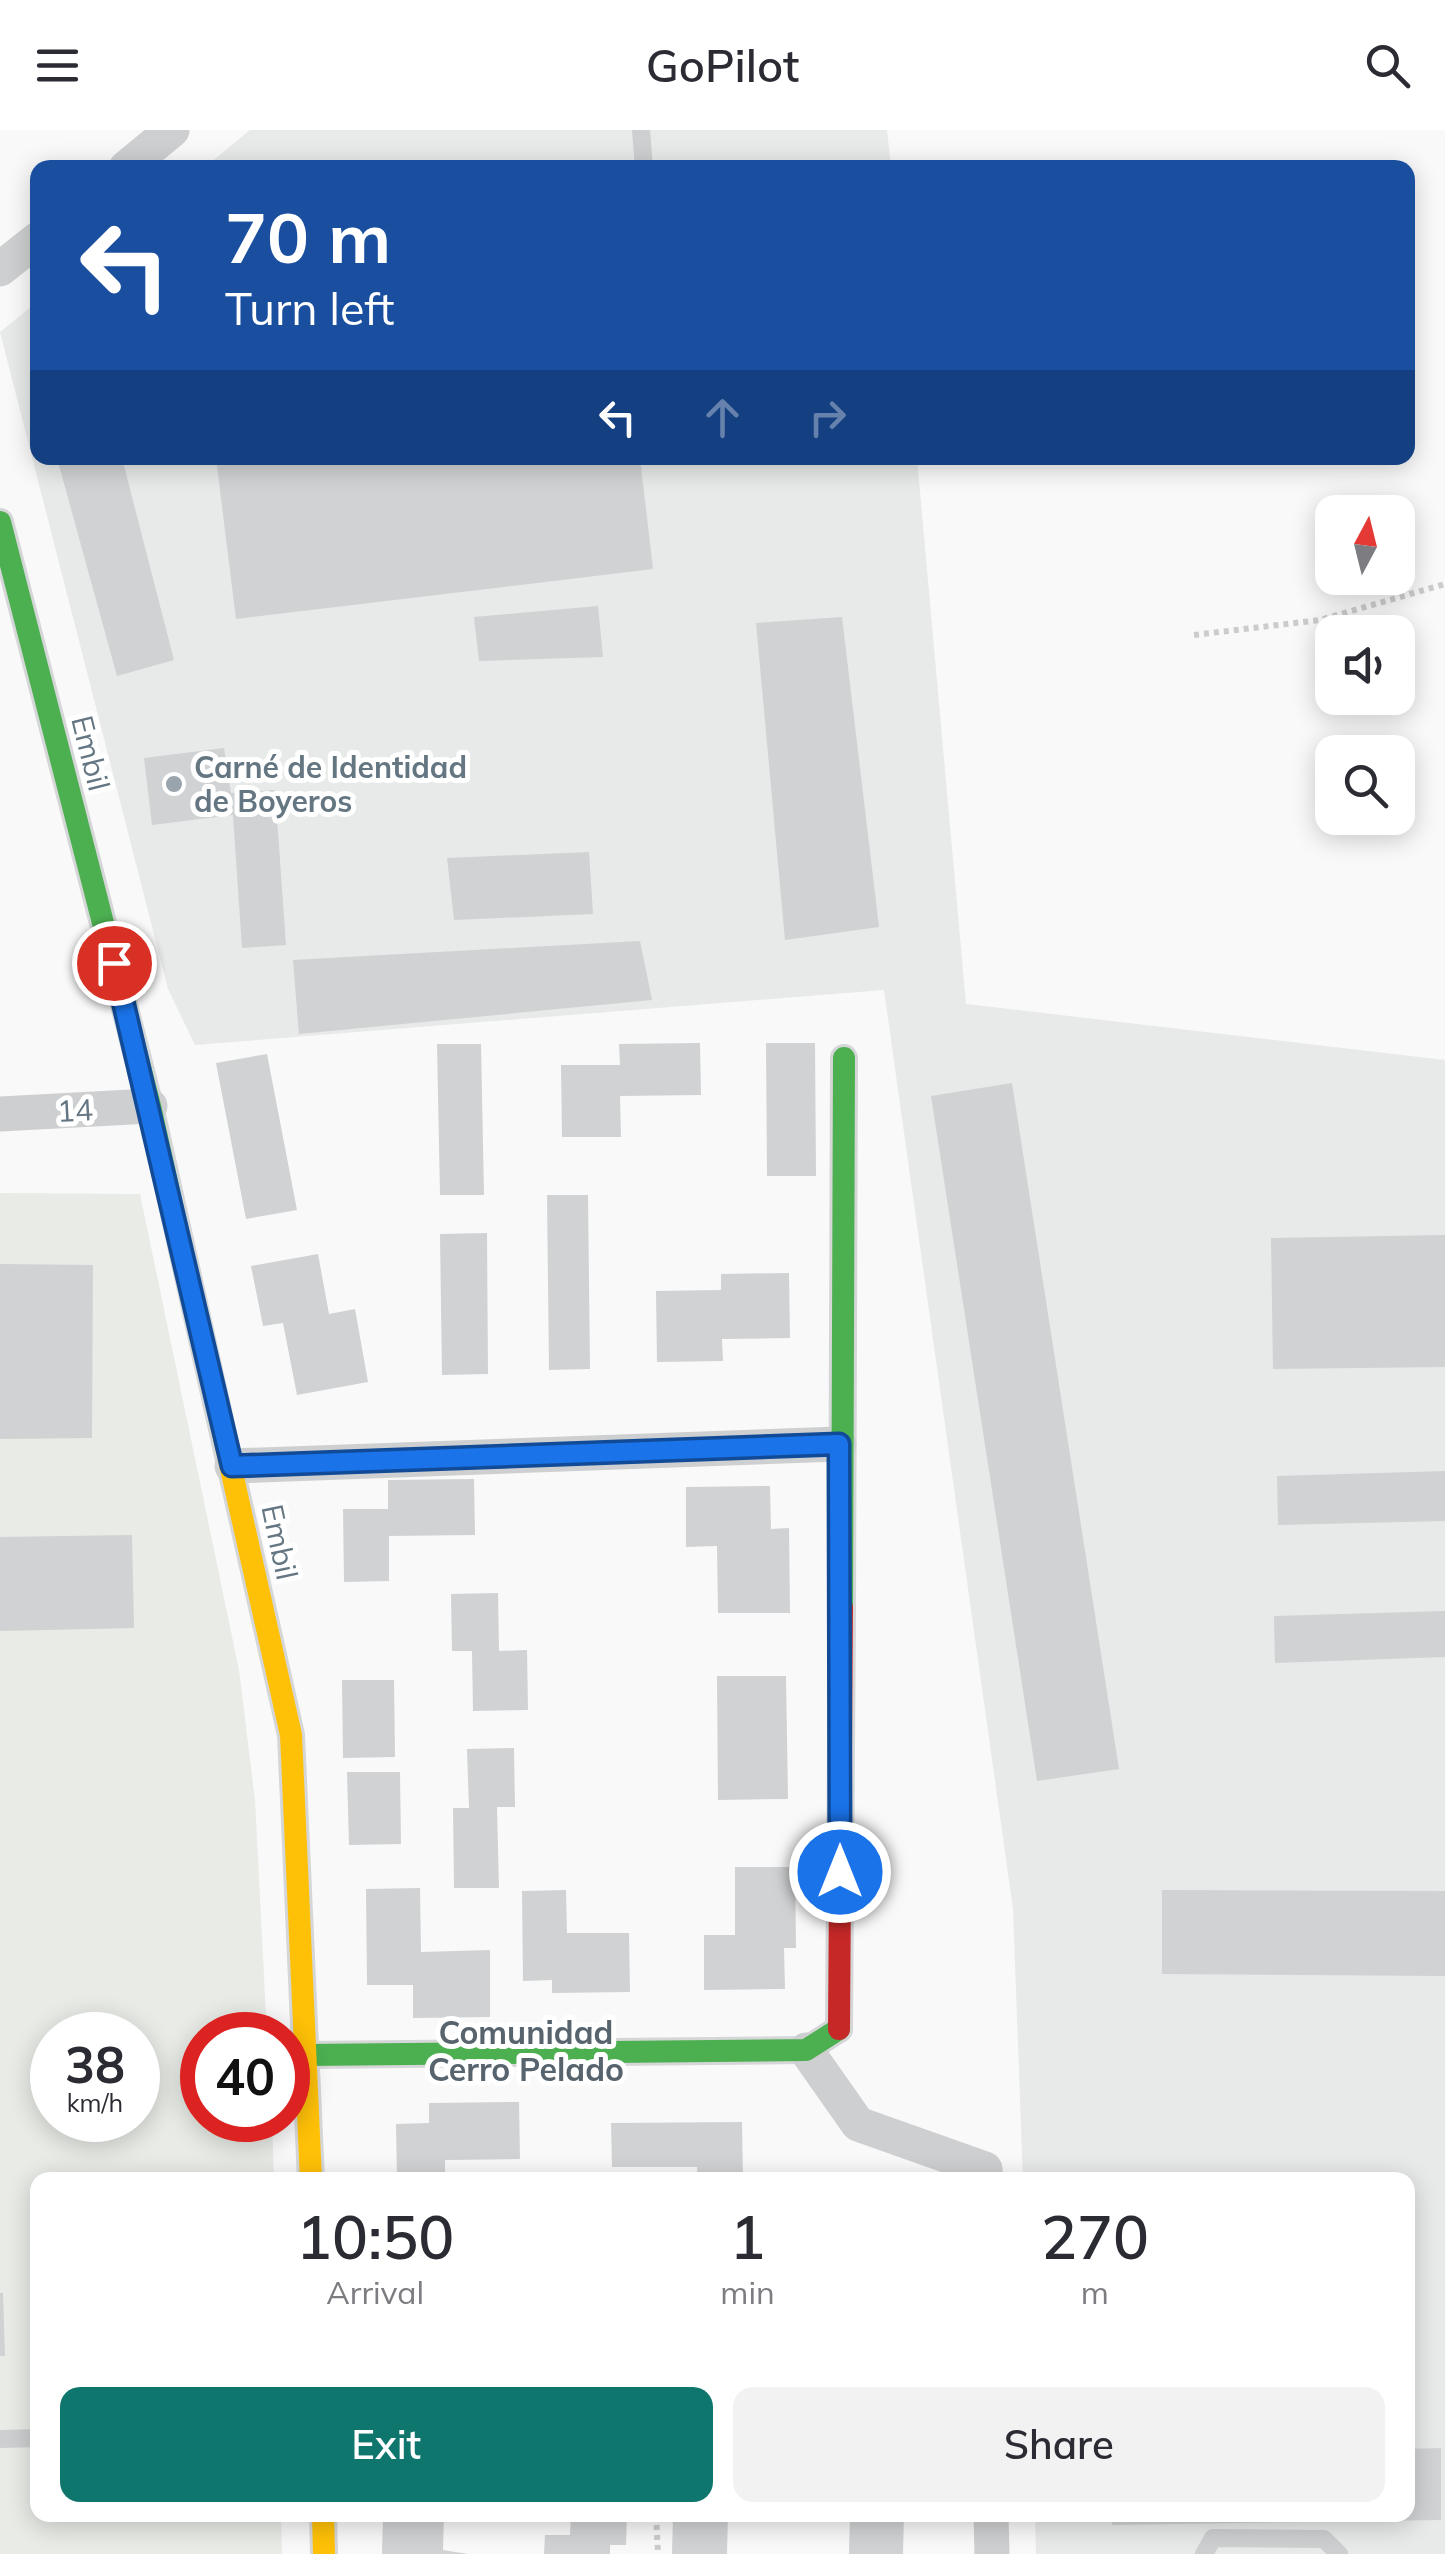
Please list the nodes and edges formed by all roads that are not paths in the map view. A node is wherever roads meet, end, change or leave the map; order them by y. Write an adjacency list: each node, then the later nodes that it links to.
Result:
1 (172, 130): 3 (street)
2 (640, 130): 4 (lane)
3 (136, 160)
4 (643, 160)
5 (30, 245): 6 (street)
6 (0, 269)
7 (0, 522): 9 (street, Embil)
8 (844, 1058): 11 (street)
9 (150, 1106): 10 (street, 14); 12 (street, Embil)
10 (0, 1114)
11 (839, 1444): 12 (street); 14 (street)
12 (232, 1466): 13 (street, Embil)
13 (303, 2012)
14 (806, 2050): 15 (street); 18 (street)
15 (310, 2055)
16 (308, 2142): 17 (street, Embil)
17 (310, 2172)
18 (986, 2172)
19 (30, 2438): 20 (lane)
20 (0, 2439)
21 (323, 2522): 23 (street)
22 (991, 2522): 24 (street)
23 (324, 2554)
24 (992, 2554)
25 (1204, 2554): 26 (lane)
26 (1339, 2554)

